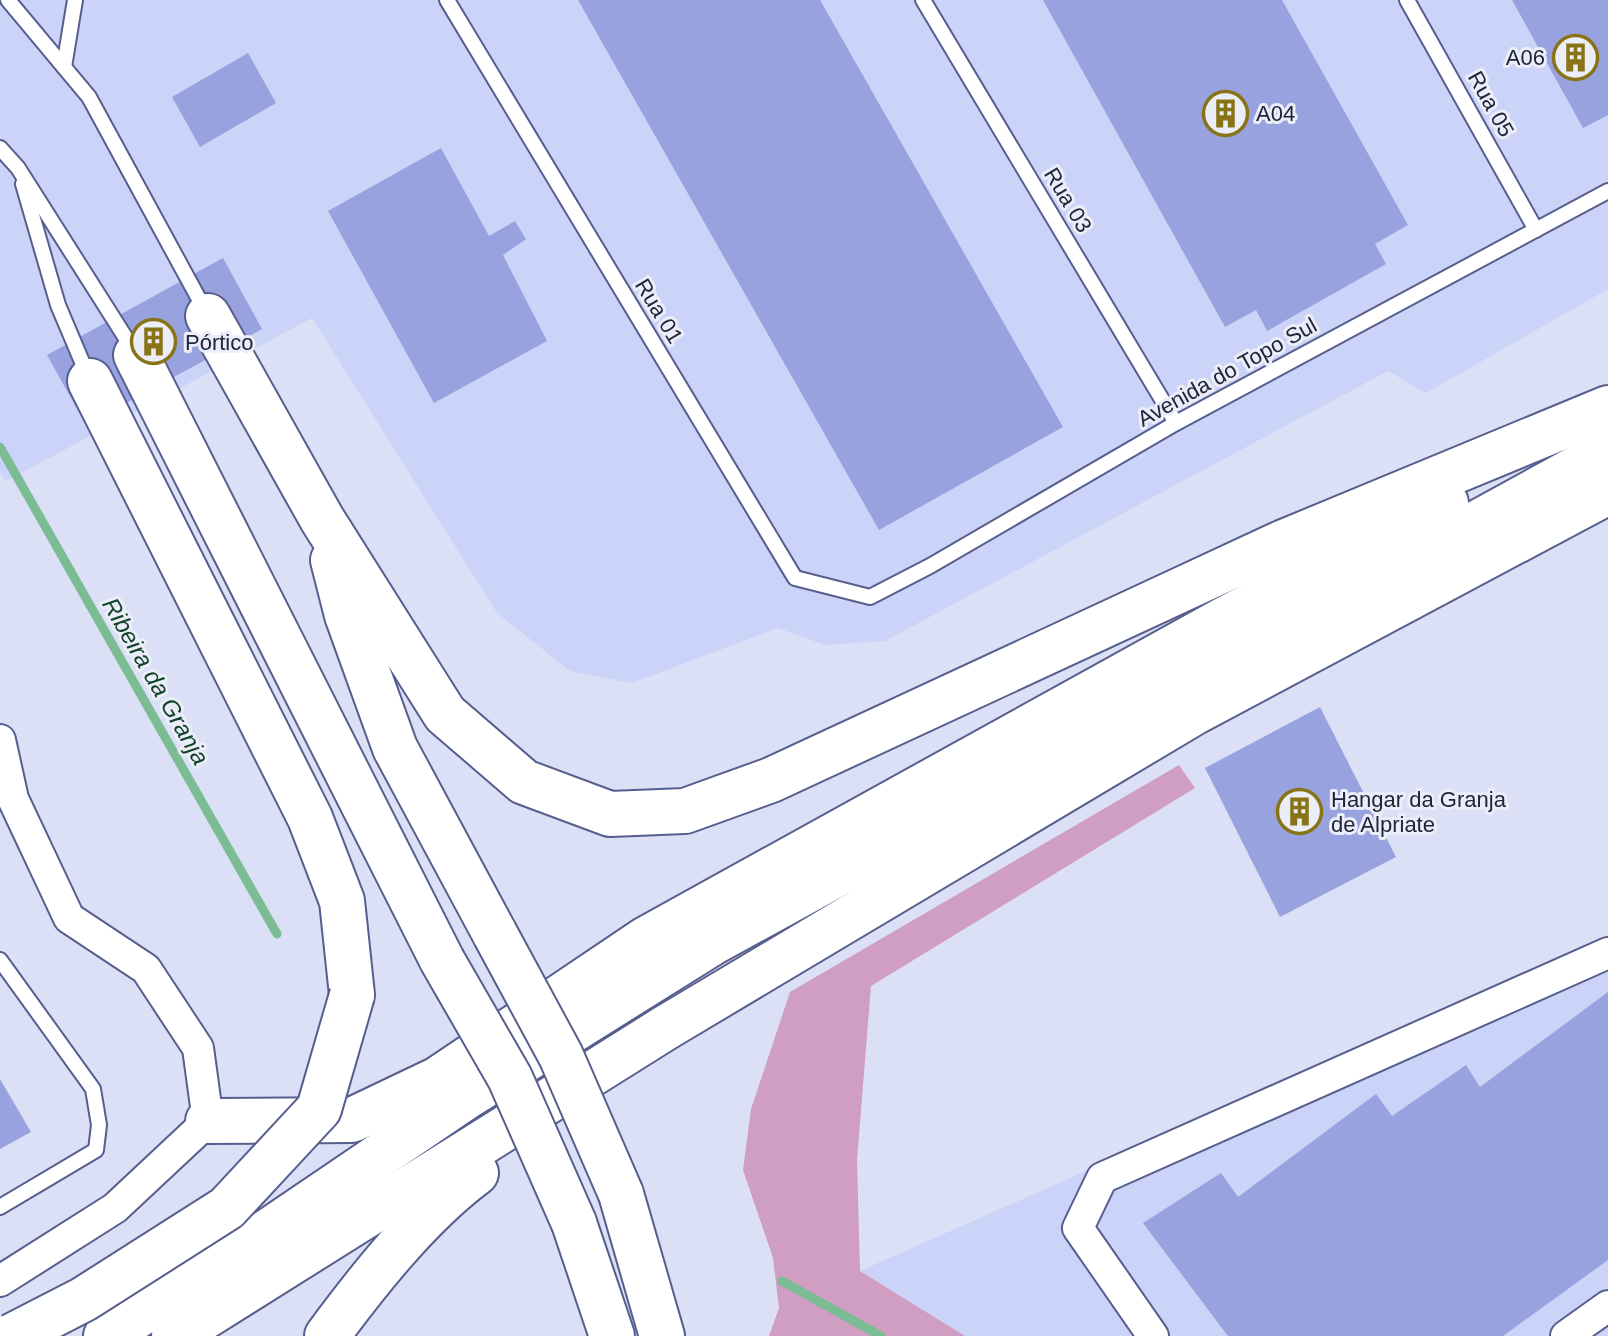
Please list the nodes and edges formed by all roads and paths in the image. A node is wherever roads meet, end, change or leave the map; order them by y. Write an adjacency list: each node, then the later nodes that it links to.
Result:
1 (8, 0): 6 (lane)
2 (75, 0): 6 (lane)
3 (447, 0): 20 (lane, Rua 01)
4 (923, 0): 16 (lane, Rua 03)
5 (1407, 0): 10 (lane, Rua 05)
6 (64, 67): 11 (lane)
7 (0, 148): 8 (lane)
8 (18, 168): 12 (lane); 13 (lane)
9 (1608, 191): 10 (lane, Avenida do Topo Sul)
10 (1536, 230): 16 (lane, Avenida do Topo Sul)
11 (208, 316): 19 (highway)
12 (136, 355): 33 (highway, bridge)
13 (90, 381): 29 (highway, bridge)
14 (1608, 408): 19 (highway)
15 (1608, 419): 25 (highway)
16 (1176, 423): 20 (lane, Avenida do Topo Sul)
17 (1608, 451): 30 (highway)
18 (1608, 492): 24 (highway)
19 (322, 519): 34 (highway, bridge)
20 (870, 597)
21 (0, 740): 25 (street)
22 (1608, 953): 35 (street)
23 (0, 960): 26 (lane)
24 (665, 1028): 31 (highway); 32 (highway)
25 (208, 1121): 27 (street)
26 (0, 1207)
27 (0, 1281)
28 (1608, 1306): 36 (street)
29 (12, 1336)
30 (106, 1336)
31 (174, 1336)
32 (327, 1336)
33 (612, 1336)
34 (662, 1336)
35 (1153, 1336)
36 (1566, 1336)

